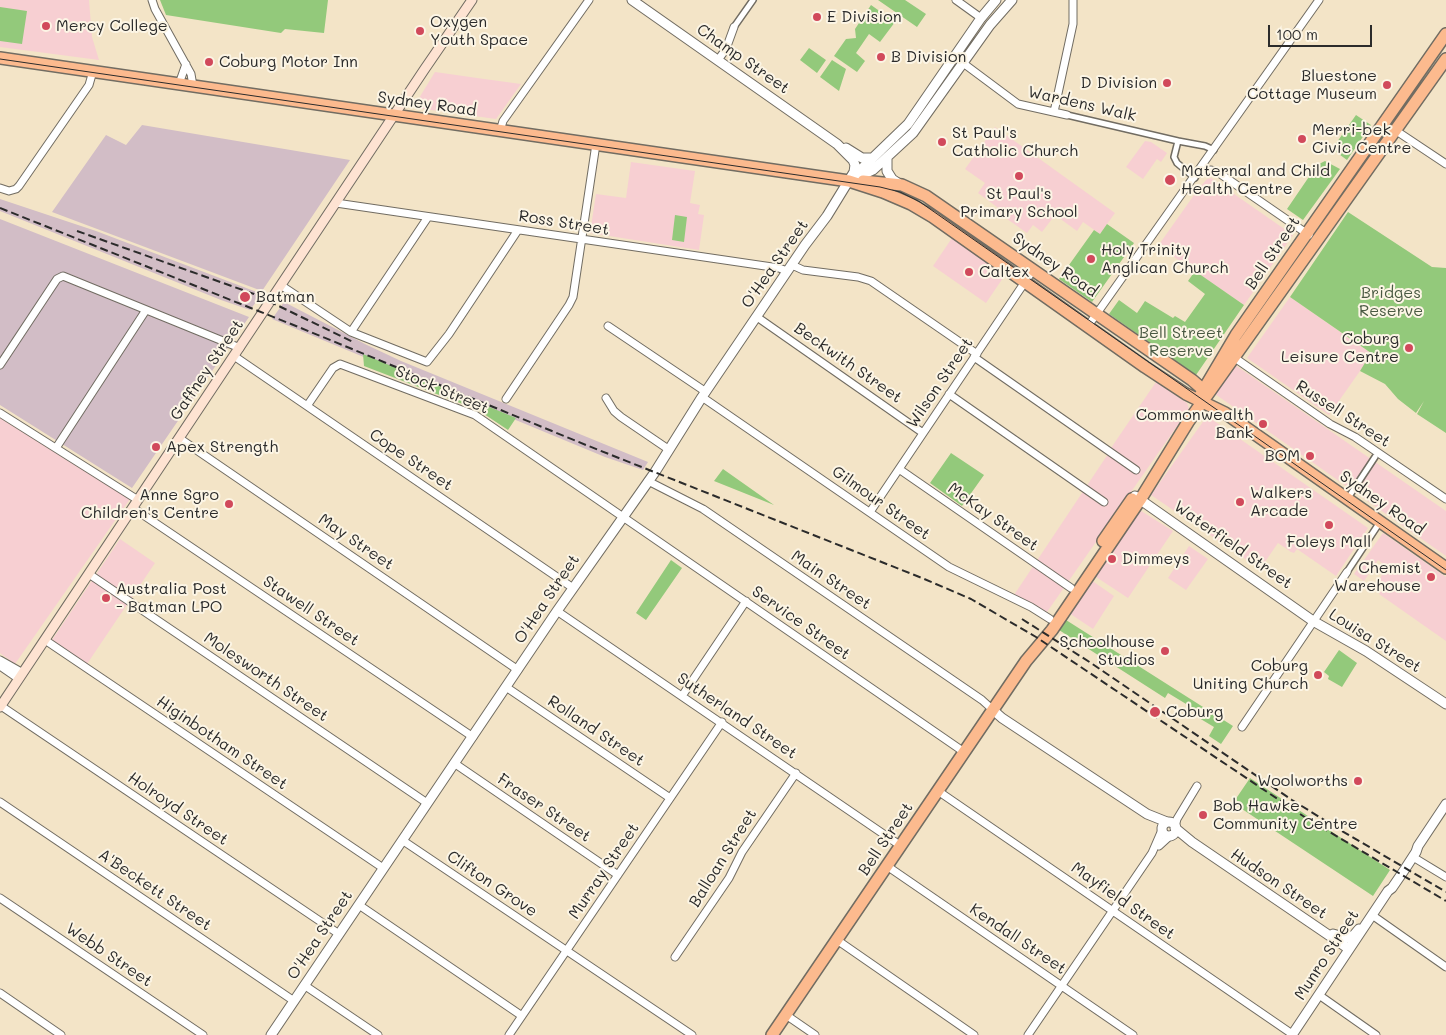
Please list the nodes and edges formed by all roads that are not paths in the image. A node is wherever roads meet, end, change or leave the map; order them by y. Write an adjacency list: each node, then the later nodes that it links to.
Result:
1 (152, 0): 19 (street)
2 (472, 0): 24 (main road, Gaffney Street)
3 (589, 0): 27 (street)
4 (632, 0): 16 (street, Champ Street)
5 (753, 0): 13 (street)
6 (956, 0): 11 (street)
7 (996, 0): 11 (street)
8 (1012, 0): 12 (street)
9 (1073, 0): 23 (street)
10 (1319, 0): 31 (street)
11 (981, 18): 12 (street); 33 (street)
12 (990, 25): 18 (street)
13 (734, 27): 16 (street)
14 (1446, 34): 43 (highway, Bell Street)
15 (0, 58): 20 (highway, Sydney Road)
16 (718, 60): 30 (street, Champ Street)
17 (1446, 60): 26 (highway, Bell Street)
18 (963, 63): 23 (street, Wardens Walk); 32 (street)
19 (186, 64): 21 (street); 22 (street)
20 (93, 71): 21 (highway, Sydney Road); 39 (street)
21 (179, 84): 22 (highway, Sydney Road)
22 (193, 86): 24 (highway, Sydney Road)
23 (1054, 112): 25 (street, Wardens Walk)
24 (394, 115): 27 (highway, Sydney Road); 40 (main road, Gaffney Street)
25 (1067, 115): 28 (street, Wardens Walk)
26 (1396, 130): 34 (street); 45 (highway, Bell Street)
27 (500, 131): 29 (highway, Sydney Road)
28 (1178, 141): 31 (street, Wardens Walk); 36 (street)
29 (596, 144): 37 (highway, Sydney Road); 44 (street)
30 (837, 144): 33 (street, Champ Street); 37 (street, Champ Street)
31 (1214, 150): 35 (street); 36 (street)
32 (887, 157): 37 (street); 38 (street)
33 (871, 158): 37 (street)
34 (1446, 164)
35 (1218, 173): 36 (street); 43 (street)
36 (1196, 176): 52 (street)
37 (849, 181): 38 (highway, Sydney Road); 46 (street, O'Hea Street); 48 (highway, Sydney Road)
38 (902, 185): 47 (highway, Sydney Road)
39 (0, 188)
40 (336, 203): 41 (street, Ross Street); 49 (main road, Gaffney Street)
41 (428, 217): 42 (street, Ross Street); 56 (street)
42 (518, 230): 44 (street, Ross Street); 56 (street)
43 (1306, 233): 45 (street); 50 (highway, Bell Street)
44 (581, 240): 46 (street, Ross Street); 66 (street)
45 (1318, 240): 50 (highway, Bell Street)
46 (790, 268): 53 (street, O'Hea Street); 58 (street, Ross Street)
47 (1033, 270): 48 (street, Wilson Street); 52 (highway, Sydney Road)
48 (1025, 282): 55 (highway, Sydney Road); 58 (street, Wilson Street)
49 (282, 286): 56 (street); 57 (main road, Gaffney Street)
50 (1276, 289): 59 (highway, Bell Street)
51 (146, 310): 57 (street); 61 (street); 71 (street)
52 (1097, 314): 55 (street); 64 (highway, Sydney Road)
53 (757, 317): 62 (street, O'Hea Street); 69 (street, Beckwith Street)
54 (608, 326): 62 (street, Gilmour Street)
55 (1088, 326): 64 (highway, Sydney Road)
56 (351, 332)
57 (240, 348): 60 (main road, Gaffney Street)
58 (975, 355): 63 (street, Wilson Street); 75 (street, Ross Street)
59 (1229, 355): 64 (highway, Bell Street); 79 (street, Russell Street)
60 (234, 356): 67 (street, Cope Street); 70 (main road, Gaffney Street)
61 (0, 365)
62 (704, 394): 72 (street, O'Hea Street); 82 (street, Gilmour Street)
63 (949, 394): 69 (street, Wilson Street); 80 (street)
64 (1203, 397): 77 (highway, Bell Street); 78 (highway, Sydney Road)
65 (606, 398): 72 (street)
66 (506, 399)
67 (307, 406): 83 (street, Stock Street); 88 (street, Cope Street)
68 (0, 413): 71 (street, Stawell Street)
69 (923, 433): 74 (street, Wilson Street)
70 (179, 438): 81 (main road, Gaffney Street); 98 (street, May Street)
71 (56, 448): 81 (street, Stawell Street)
72 (668, 449): 76 (street, O'Hea Street)
73 (1375, 457): 78 (street)
74 (899, 469): 82 (street, Wilson Street); 89 (street, McKay Street)
75 (1136, 470)
76 (648, 482): 83 (street, O'Hea Street); 104 (street, Main Street)
77 (1137, 498): 89 (highway, Bell Street); 93 (street, Waterfield Street); 96 (highway, Bell Street)
78 (1347, 498): 84 (highway, Sydney Road)
79 (1446, 499)
80 (1104, 502)
81 (136, 504): 87 (main road, Gaffney Street); 107 (street, Stawell Street)
82 (870, 512): 92 (street, Gilmour Street)
83 (623, 516): 88 (street, O'Hea Street); 90 (street, Service Street)
84 (1380, 522): 85 (highway, Sydney Road); 86 (street)
85 (1446, 568)
86 (1347, 572): 93 (street)
87 (89, 574): 94 (main road, Gaffney Street); 115 (street, Molesworth Street)
88 (573, 588): 91 (street, O'Hea Street)
89 (1071, 588): 92 (highway, Bell Street)
90 (746, 601): 101 (street); 108 (street, Service Street)
91 (557, 611): 98 (street, O'Hea Street); 101 (street, Sutherland Street)
92 (1050, 619): 96 (highway, Bell Street)
93 (1313, 620): 102 (street, Louisa Street); 106 (street)
94 (45, 640): 99 (main road, Gaffney Street); 126 (street, Higinbotham Street)
95 (0, 660): 99 (street)
96 (1026, 661): 104 (highway, Bell Street)
97 (0, 666): 99 (street)
98 (518, 670): 100 (street, O'Hea Street)
99 (21, 676): 103 (main road, Gaffney Street)
100 (506, 687): 107 (street, O'Hea Street); 113 (street, Rolland Street)
101 (682, 696): 105 (street, Sutherland Street)
102 (1446, 704)
103 (0, 707): 135 (street, Holroyd Street)
104 (993, 710): 108 (highway, Bell Street); 117 (street, Hudson Street)
105 (722, 722): 110 (street, Sutherland Street); 113 (street, Murray Street)
106 (1242, 727)
107 (473, 737): 109 (street, O'Hea Street)
108 (964, 752): 112 (highway, Bell Street)
109 (454, 764): 115 (street, O'Hea Street); 127 (street, Fraser Street)
110 (796, 773): 121 (street, Sutherland Street); 139 (street, Balloan Street)
111 (1196, 786): 118 (street)
112 (938, 791): 121 (highway, Bell Street); 132 (street, Mayfield Street)
113 (670, 798): 127 (street, Murray Street)
114 (0, 802): 145 (street, A'Beckett Street)
115 (428, 803): 120 (street, O'Hea Street)
116 (1446, 804): 122 (street, Munro Street)
117 (1147, 814): 118 (street, Hudson Street); 119 (street, Hudson Street)
118 (1172, 828): 119 (street, Hudson Street); 123 (street); 134 (street, Hudson Street)
119 (1162, 830): 123 (street)
120 (402, 840): 126 (street, O'Hea Street); 138 (street, Clifton Grove)
121 (901, 846): 125 (highway, Bell Street)
122 (1418, 846): 124 (street, Munro Street); 129 (street, Munro Street)
123 (1152, 853): 132 (street)
124 (1413, 857): 128 (street); 129 (street, Munro Street)
125 (887, 866): 136 (highway, Bell Street); 142 (street, Kendall Street)
126 (383, 868): 131 (street, O'Hea Street)
127 (618, 875): 138 (street, Murray Street)
128 (1446, 877)
129 (1388, 891): 133 (street, Munro Street)
130 (0, 898): 150 (street, Webb Street)
131 (358, 905): 135 (street, O'Hea Street); 147 (street)
132 (1112, 911): 142 (street); 159 (street, Mayfield Street)
133 (1372, 915): 134 (street); 137 (street, Munro Street); 140 (street)
134 (1321, 931): 137 (street, Hudson Street)
135 (339, 934): 141 (street, O'Hea Street)
136 (836, 940): 146 (highway, Bell Street); 156 (street)
137 (1349, 949): 144 (street, Munro Street)
138 (566, 951): 147 (street, Murray Street); 153 (street, Clifton Grove)
139 (675, 958)
140 (1446, 968)
141 (304, 985): 145 (street, O'Hea Street); 152 (street)
142 (1062, 985): 157 (street); 158 (street, Kendall Street)
143 (0, 993): 149 (street)
144 (1319, 995): 159 (street, Munro Street); 160 (street)
145 (294, 1000): 151 (street, O'Hea Street)
146 (786, 1015): 154 (highway, Bell Street); 155 (street)
147 (522, 1016): 148 (street, Murray Street)
148 (512, 1034)
149 (62, 1035)
150 (203, 1035)
151 (271, 1035)
152 (378, 1035)
153 (692, 1035)
154 (772, 1035)
155 (815, 1035)
156 (974, 1035)
157 (1028, 1035)
158 (1133, 1035)
159 (1292, 1035)
160 (1376, 1035)

